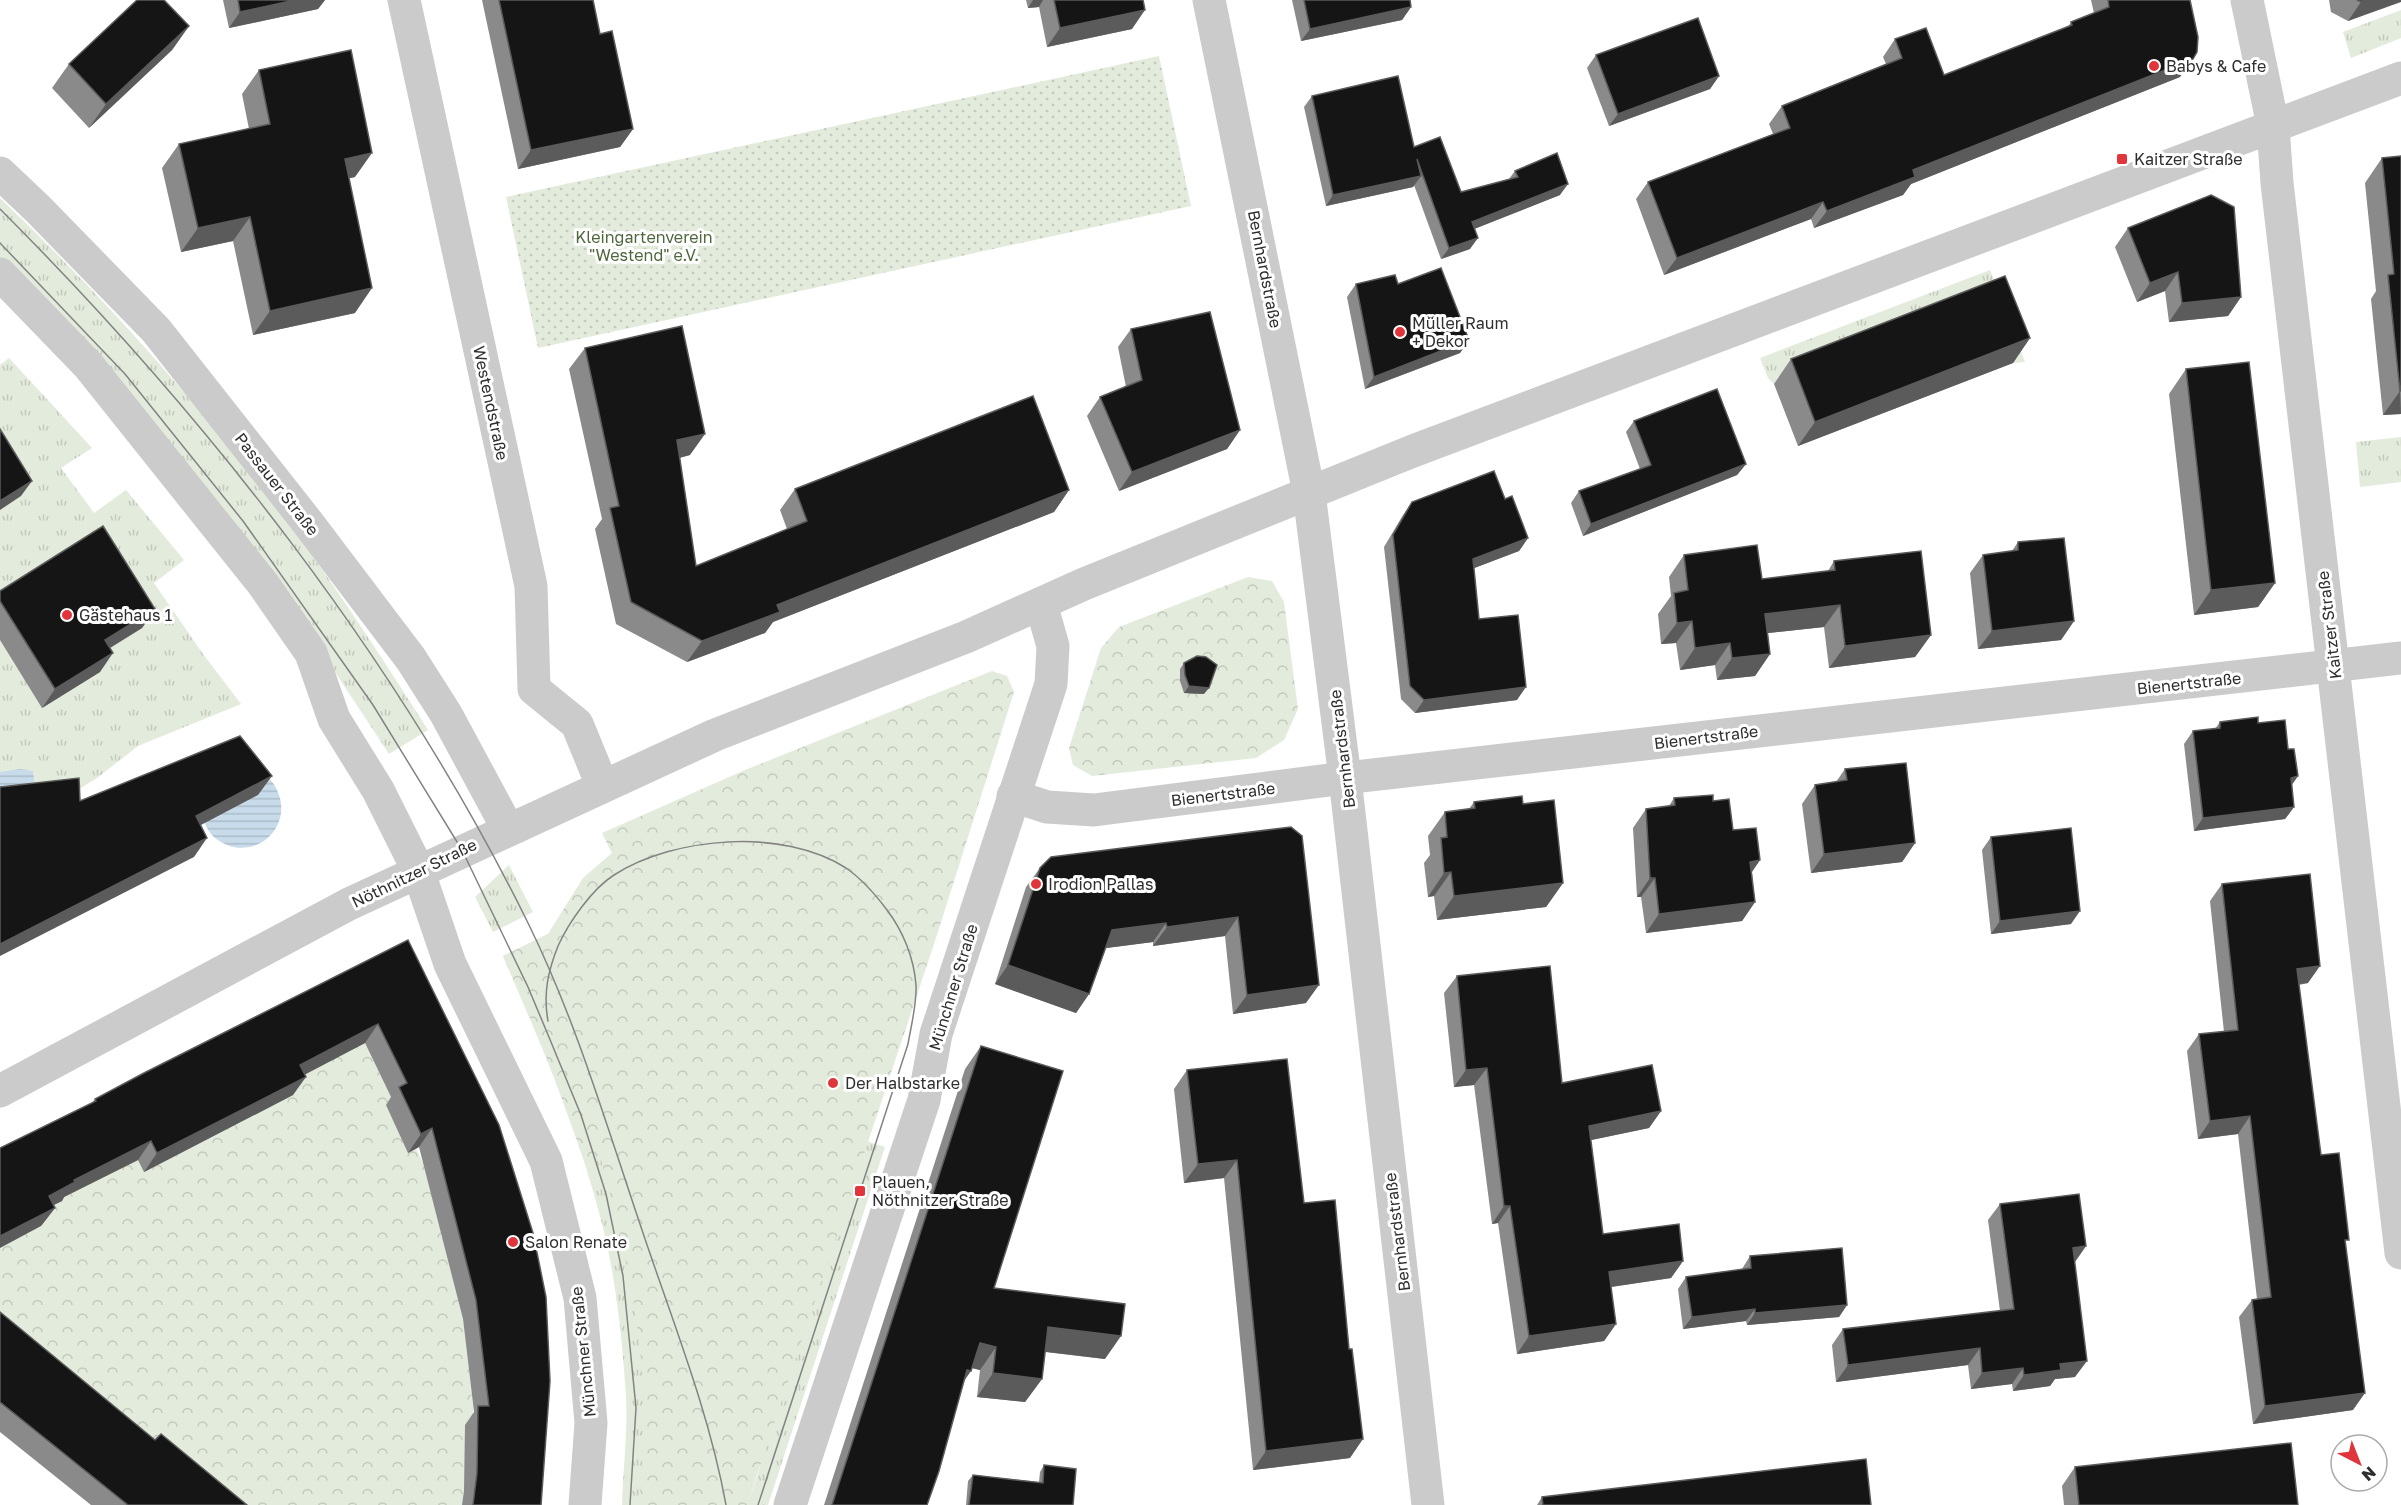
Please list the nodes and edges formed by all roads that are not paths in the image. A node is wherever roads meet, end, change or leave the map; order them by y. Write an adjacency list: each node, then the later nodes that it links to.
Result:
1 (404, 0): 13 (street, Westendstraße)
2 (1209, 0): 8 (street, Bernhardstraße)
3 (2247, 0): 5 (street, Kaitzer Straße)
4 (2401, 78): 5 (street, Nöthnitzer Straße)
5 (2273, 126): 8 (street, Nöthnitzer Straße); 11 (street, Kaitzer Straße)
6 (0, 173): 15 (street, Passauer Straße)
7 (0, 274): 16 (street)
8 (1310, 493): 9 (street, Nöthnitzer Straße); 12 (street, Bernhardstraße)
9 (1041, 604): 13 (street, Nöthnitzer Straße); 14 (street, Münchner Straße)
10 (2401, 658): 11 (street, Bienertstraße)
11 (2334, 666): 12 (street, Bienertstraße); 18 (street, Kaitzer Straße)
12 (1346, 778): 14 (street, Bienertstraße); 21 (street, Bernhardstraße)
13 (602, 785): 15 (street, Nöthnitzer Straße)
14 (1013, 796): 20 (street, Münchner Straße)
15 (508, 829): 16 (street, Nöthnitzer Straße)
16 (418, 870): 17 (street, Nöthnitzer Straße); 19 (street, Münchner Straße)
17 (0, 1091)
18 (2401, 1253)
19 (585, 1505)
20 (790, 1505)
21 (1428, 1505)

